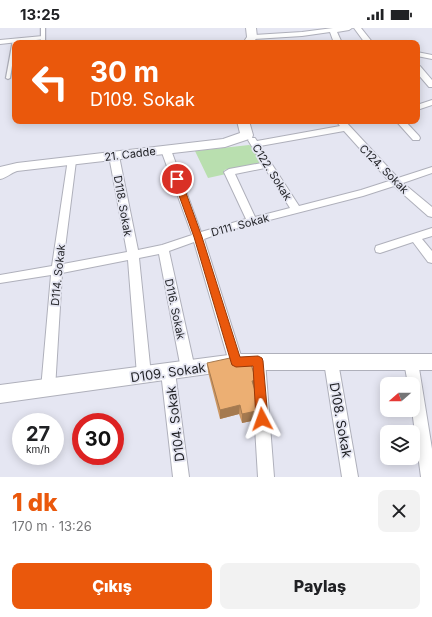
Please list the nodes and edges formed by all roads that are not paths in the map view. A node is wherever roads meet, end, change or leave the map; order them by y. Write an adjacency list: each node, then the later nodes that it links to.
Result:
1 (44, 28): 7 (lane)
2 (349, 28): 4 (street)
3 (358, 28): 10 (street)
4 (332, 30): 5 (street); 9 (street)
5 (302, 34): 6 (street); 8 (street)
6 (250, 36)
7 (43, 40)
8 (303, 40)
9 (337, 40)
10 (368, 40)
11 (12, 41): 12 (street)
12 (0, 42)
13 (12, 53): 17 (lane)
14 (420, 55): 15 (street)
15 (432, 57)
16 (420, 71): 18 (street)
17 (8, 78)
18 (432, 85)
19 (432, 102): 20 (street)
20 (420, 107)
21 (244, 124): 25 (main road)
22 (342, 124): 25 (street); 32 (street, C124. Sokak)
23 (403, 124): 24 (street)
24 (416, 138)
25 (251, 139): 26 (main road, 21. Cadde); 29 (street, C122. Sokak)
26 (166, 150): 27 (main road, 21. Cadde); 37 (street)
27 (114, 156): 28 (main road, 21. Cadde); 41 (street, D118. Sokak)
28 (71, 161): 31 (main road, 21. Cadde); 43 (street, D114. Sokak)
29 (268, 165): 33 (street, C122. Sokak); 35 (street)
30 (432, 170): 32 (street, D111. Sokak)
31 (0, 175)
32 (396, 182): 33 (street, D111. Sokak); 34 (street, C124. Sokak)
33 (296, 210): 35 (street, D111. Sokak)
34 (432, 213)
35 (252, 221): 37 (street, D111. Sokak)
36 (432, 232): 38 (street)
37 (198, 237): 40 (street, D111. Sokak); 46 (street)
38 (415, 238): 39 (street); 42 (street)
39 (380, 248)
40 (163, 250): 41 (street, D111. Sokak); 50 (street, D116. Sokak)
41 (133, 256): 43 (street, D111. Sokak); 52 (street, D118. Sokak)
42 (432, 259)
43 (57, 270): 44 (street, D111. Sokak); 53 (street, D114. Sokak)
44 (0, 280)
45 (258, 361): 46 (main road, D109. Sokak); 47 (main road, D109. Sokak); 56 (street)
46 (236, 362): 50 (main road, D109. Sokak)
47 (331, 362): 48 (main road, D109. Sokak); 57 (street, D108. Sokak)
48 (411, 362): 49 (main road, D109. Sokak); 58 (street)
49 (432, 362)
50 (188, 369): 51 (main road, D109. Sokak)
51 (168, 372): 52 (main road, D109. Sokak); 55 (street, D104. Sokak)
52 (144, 375): 53 (main road, D109. Sokak)
53 (48, 389): 54 (main road, D109. Sokak)
54 (0, 394)
55 (181, 477)
56 (266, 477)
57 (350, 477)
58 (429, 477)

